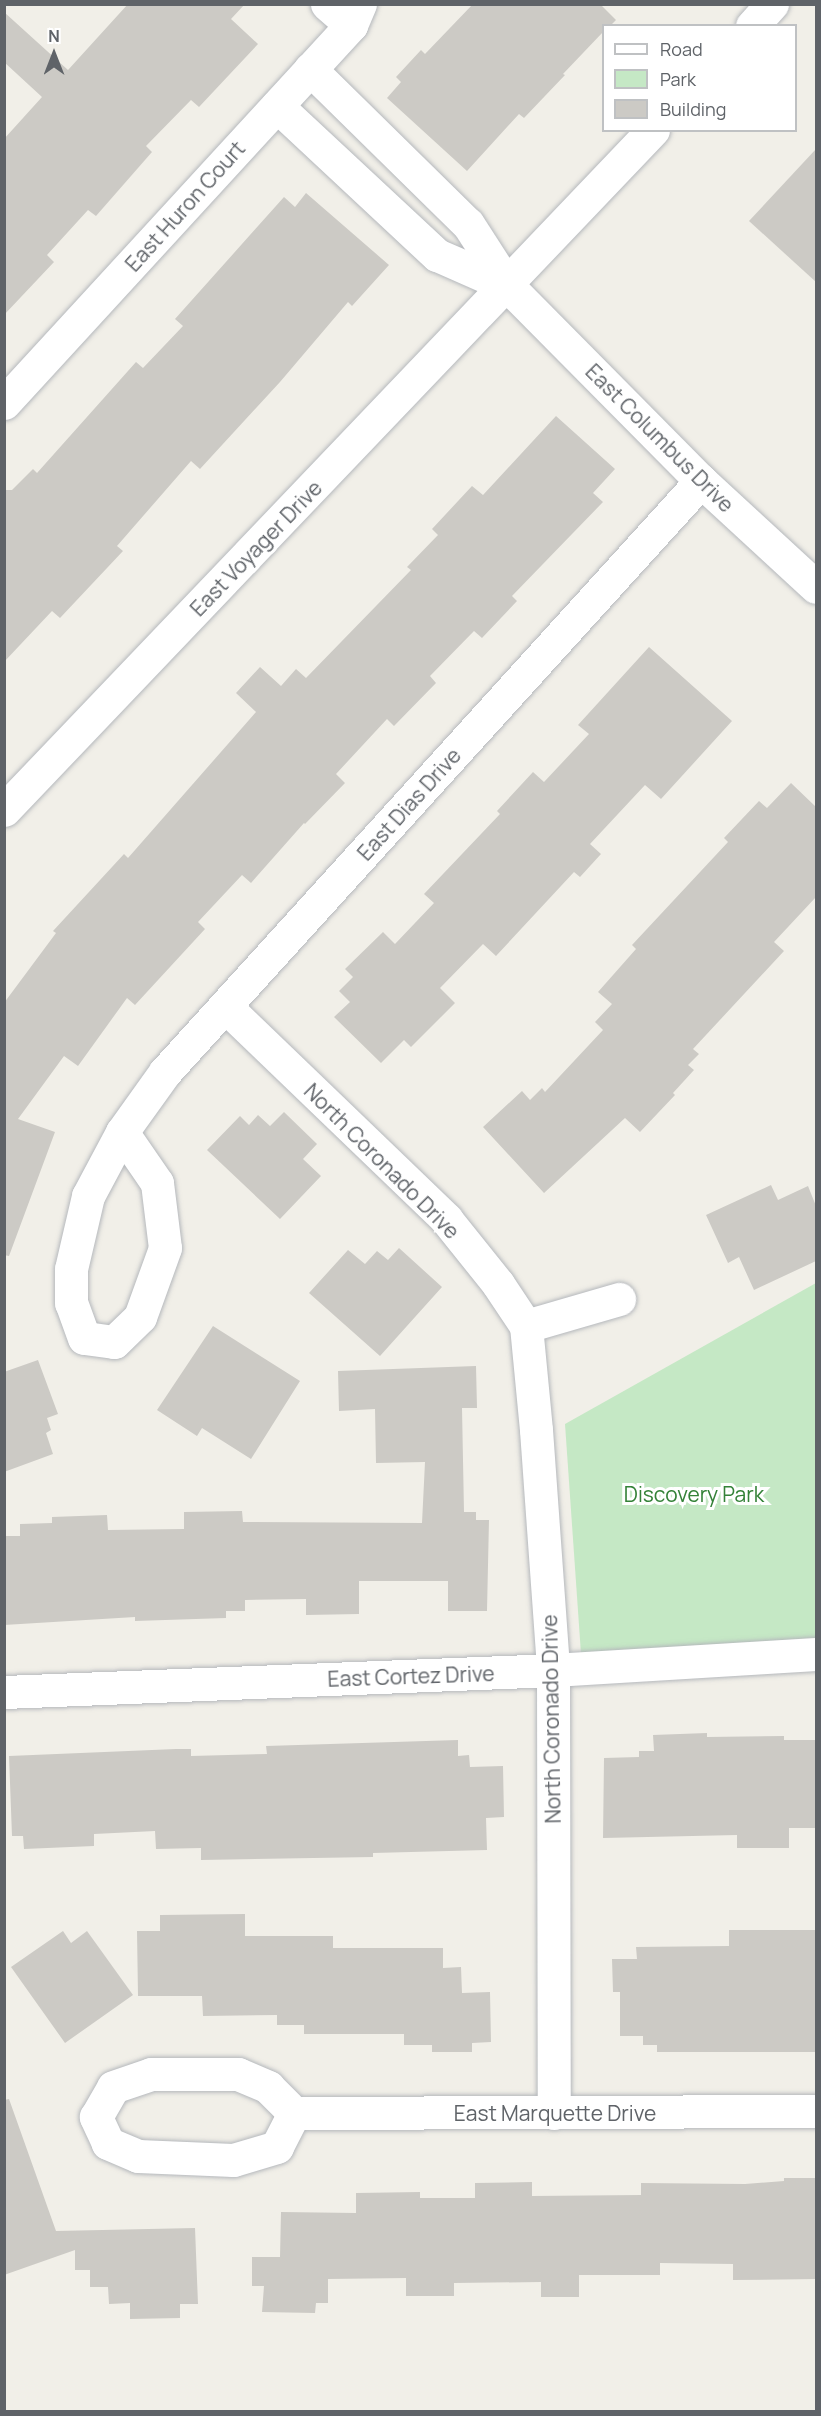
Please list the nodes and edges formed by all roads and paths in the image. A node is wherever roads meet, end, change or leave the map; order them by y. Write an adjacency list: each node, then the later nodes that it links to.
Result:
1 (772, 4): 3 (street)
2 (346, 11): 4 (street, East Huron Court)
3 (754, 24)
4 (310, 69): 5 (street, East Huron Court); 7 (street, East Columbus Drive)
5 (276, 106): 7 (street, East Columbus Drive); 8 (street, East Huron Court)
6 (651, 132): 7 (street, East Voyager Drive)
7 (508, 286): 9 (street, East Columbus Drive); 11 (street, East Voyager Drive)
8 (4, 403)
9 (701, 481): 10 (street, East Columbus Drive); 12 (street, East Dias Drive)
10 (816, 587)
11 (4, 810)
12 (226, 1007): 13 (street, East Dias Drive); 15 (street, North Coronado Drive)
13 (122, 1132): 13 (street, East Dias Drive)
14 (619, 1299): 15 (street)
15 (526, 1326): 17 (street, North Coronado Drive)
16 (816, 1654): 17 (street, East Cortez Drive)
17 (553, 1670): 18 (street, East Cortez Drive); 21 (street, North Coronado Drive)
18 (4, 1692)
19 (816, 2111): 21 (street, East Marquette Drive)
20 (294, 2113): 20 (street); 21 (street, East Marquette Drive)
21 (554, 2114)

